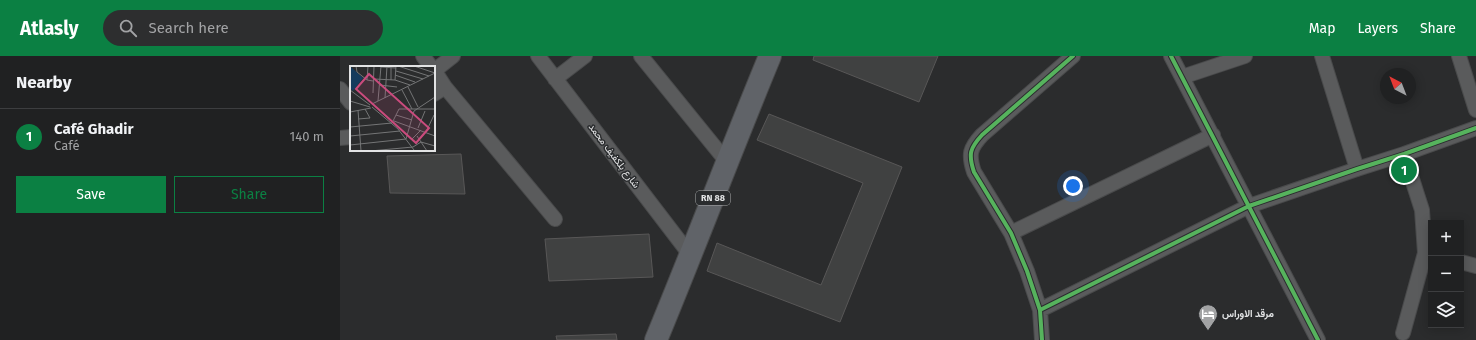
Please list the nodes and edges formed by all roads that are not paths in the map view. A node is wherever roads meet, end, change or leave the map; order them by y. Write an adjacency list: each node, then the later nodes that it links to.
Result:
1 (423, 56): 12 (street)
2 (453, 56): 13 (street)
3 (538, 56): 16 (street, شارع بلكفيف محمد)
4 (585, 56): 16 (street)
5 (641, 56): 26 (street)
6 (770, 56): 26 (main road, RN 88)
7 (1073, 56): 30 (street)
8 (1171, 56): 15 (street)
9 (1245, 56): 15 (street)
10 (1322, 56): 27 (street)
11 (1459, 56): 20 (street)
12 (430, 66)
13 (435, 70)
14 (435, 74): 18 (street)
15 (1182, 77): 22 (street)
16 (555, 79): 32 (street, شارع بلكفيف محمد)
17 (340, 89): 19 (street)
18 (440, 91): 29 (street)
19 (350, 102)
20 (1476, 110)
21 (1476, 128): 25 (street)
22 (1213, 136): 28 (street); 30 (street)
23 (350, 137): 24 (street)
24 (340, 138)
25 (1404, 154): 27 (street); 31 (street)
26 (727, 162): 32 (main road, RN 88)
27 (1357, 169): 28 (street)
28 (1249, 206): 35 (street); 39 (street)
29 (555, 219)
30 (1011, 233): 35 (street)
31 (1428, 254): 36 (street)
32 (691, 256): 37 (main road, RN 88)
33 (1464, 263): 34 (street)
34 (1476, 266)
35 (1040, 310): 38 (street)
36 (1403, 333)
37 (656, 340)
38 (1042, 340)
39 (1318, 340)

